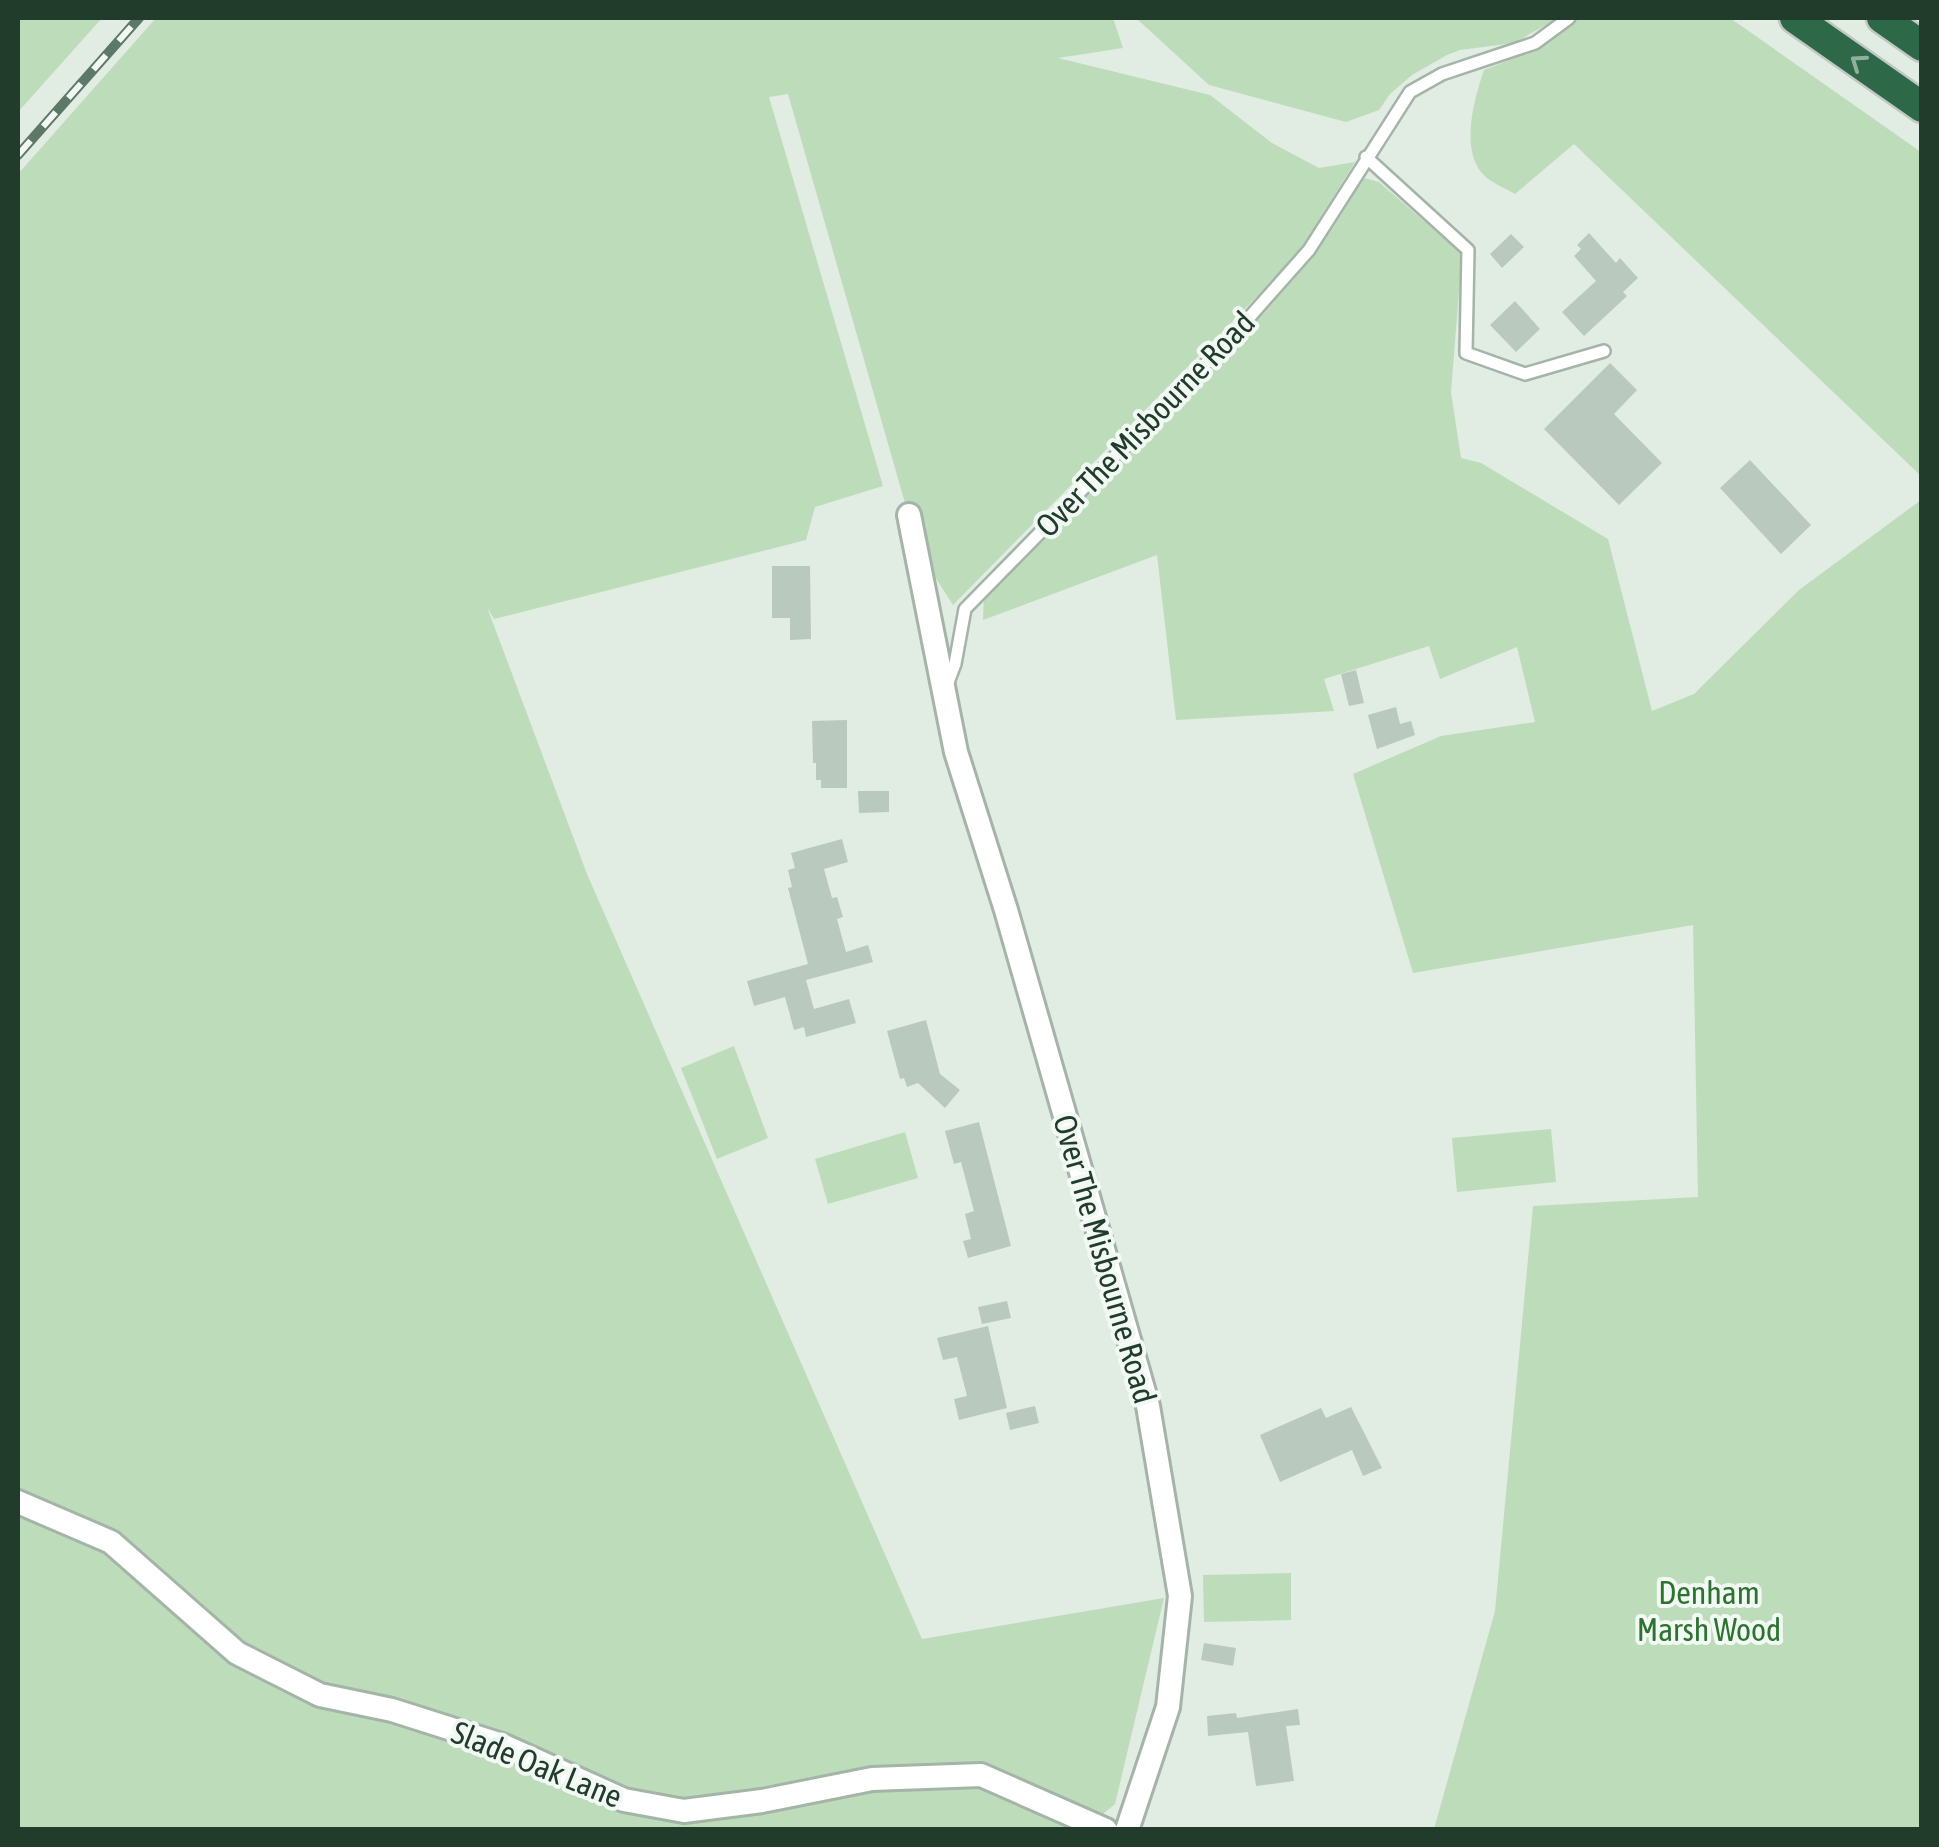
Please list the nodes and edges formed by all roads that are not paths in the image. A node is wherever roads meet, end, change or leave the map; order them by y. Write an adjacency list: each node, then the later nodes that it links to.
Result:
1 (1568, 18): 6 (lane, Over The Misbourne Road)
2 (1794, 18): 5 (highway, one-way to 2)
3 (1882, 18): 4 (highway)
4 (1922, 46)
5 (1922, 108)
6 (1366, 157): 7 (lane); 9 (lane, Over The Misbourne Road)
7 (1604, 351)
8 (909, 516): 9 (street, Over The Misbourne Road)
9 (943, 695): 12 (street, Over The Misbourne Road)
10 (18, 1502): 11 (street, Slade Oak Lane)
11 (1106, 1830)
12 (1128, 1830)

